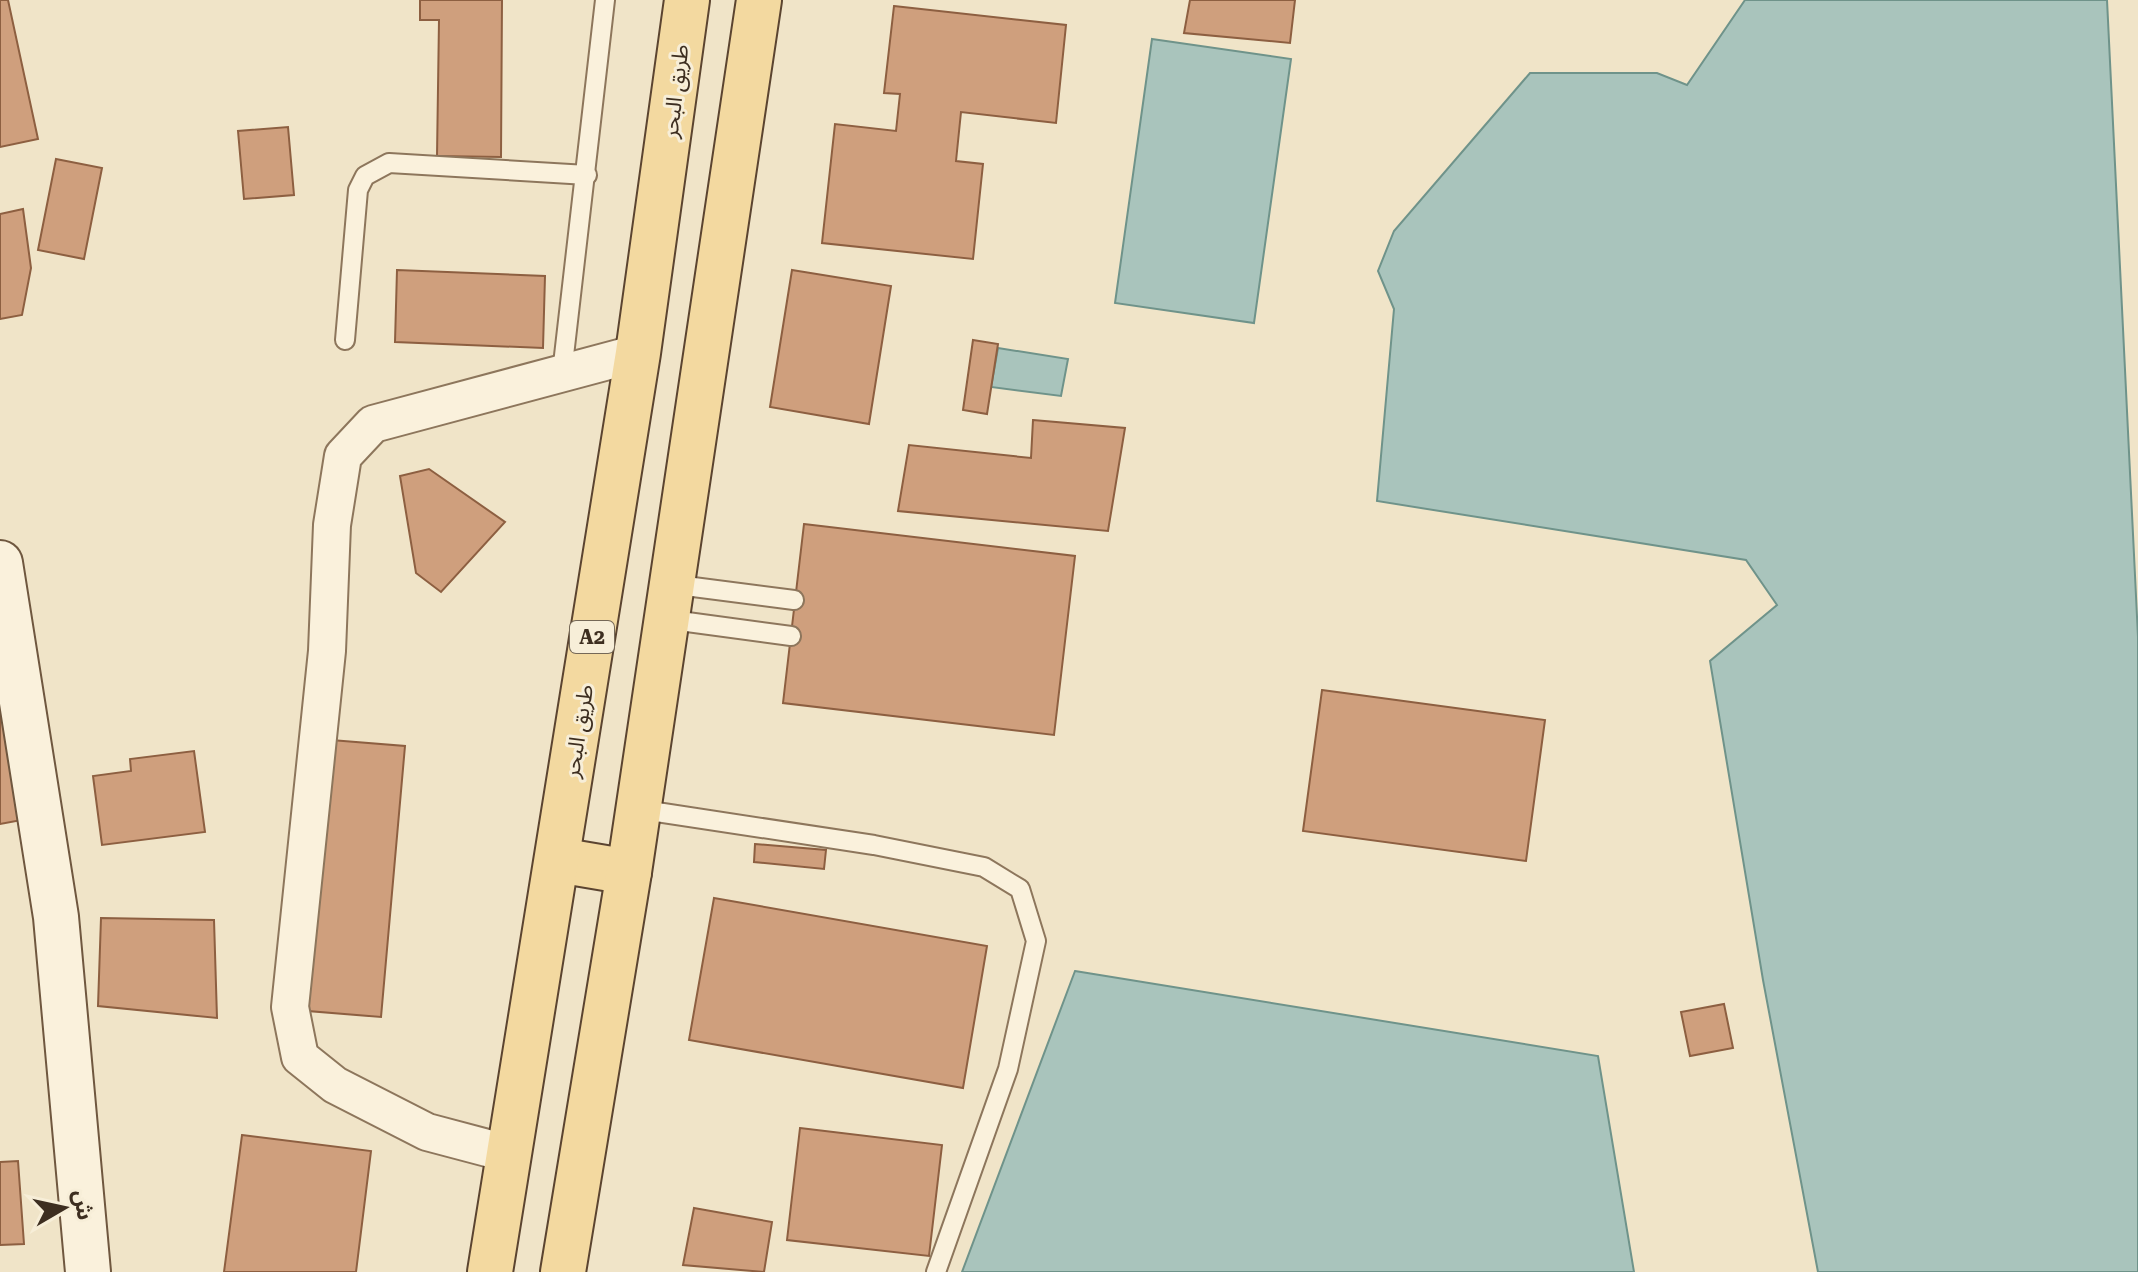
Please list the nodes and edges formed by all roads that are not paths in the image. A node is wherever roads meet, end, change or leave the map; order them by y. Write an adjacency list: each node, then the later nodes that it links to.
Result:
1 (605, 0): 4 (lane)
2 (687, 0): 6 (main road, طريق البحر / A2)
3 (759, 0): 10 (main road)
4 (587, 175): 5 (lane); 7 (lane)
5 (345, 340)
6 (638, 353): 7 (street); 12 (main road, طريق البحر / A2)
7 (562, 373): 17 (street)
8 (0, 563): 18 (main road)
9 (794, 600): 10 (lane)
10 (668, 602): 11 (lane); 13 (main road)
11 (791, 636)
12 (581, 709): 13 (main road); 15 (main road, طريق البحر / A2)
13 (649, 723): 14 (main road)
14 (637, 809): 16 (main road); 21 (lane)
15 (558, 860): 16 (main road); 17 (main road, طريق البحر / A2)
16 (629, 872): 20 (main road)
17 (510, 1154): 19 (main road, طريق البحر / A2)
18 (88, 1272)
19 (490, 1272)
20 (563, 1272)
21 (936, 1272)

